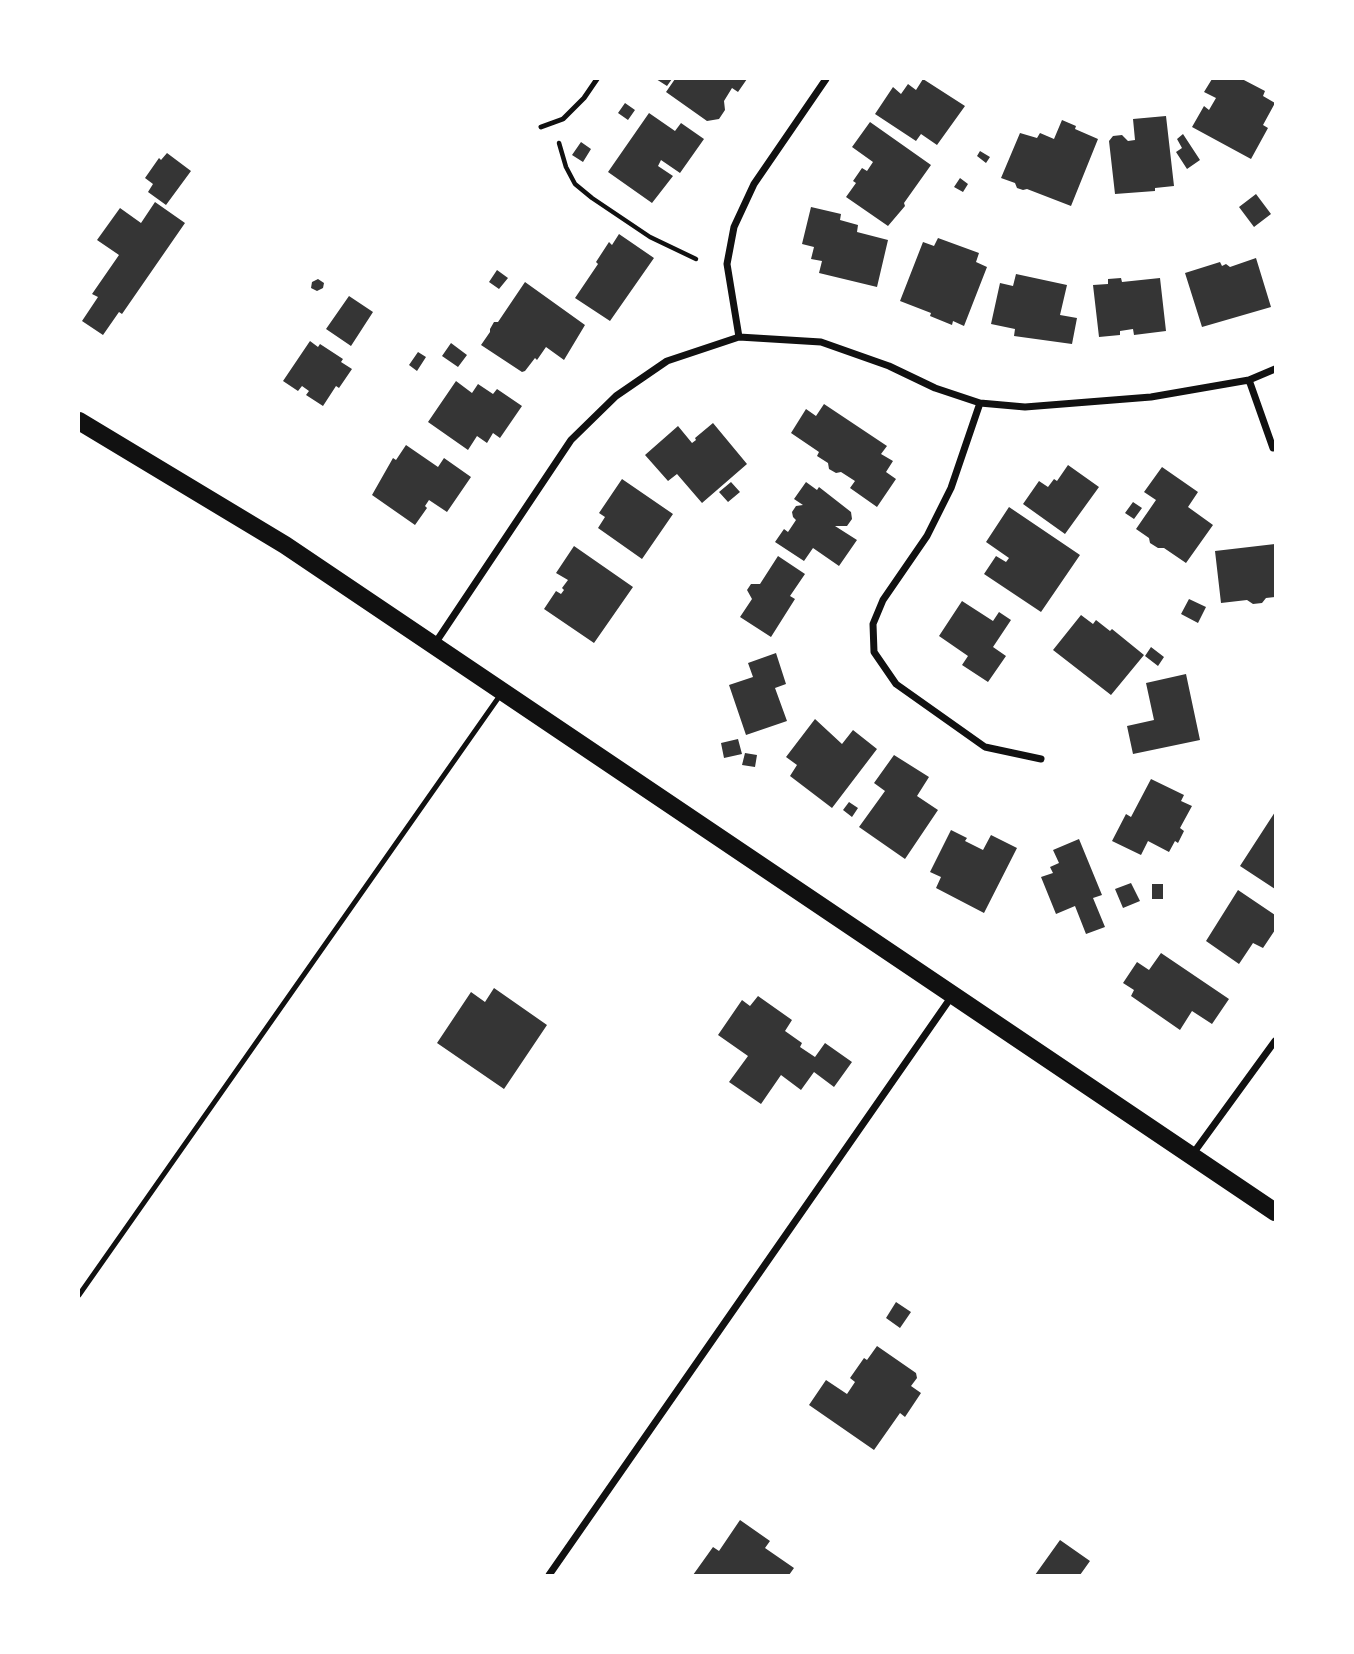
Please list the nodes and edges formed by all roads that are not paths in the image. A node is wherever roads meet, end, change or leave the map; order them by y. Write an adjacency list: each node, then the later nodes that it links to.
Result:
1 (597, 79): 3 (lane)
2 (826, 79): 4 (street)
3 (541, 127)
4 (739, 337): 7 (street); 10 (street)
5 (1275, 369): 6 (street)
6 (1248, 380): 7 (street); 9 (street)
7 (980, 403): 12 (street)
8 (79, 421): 10 (main road)
9 (1273, 448)
10 (433, 645): 11 (main road)
11 (503, 691): 13 (main road); 17 (lane)
12 (1041, 759)
13 (953, 995): 15 (main road); 18 (street)
14 (1275, 1041): 15 (street)
15 (1192, 1155): 16 (main road)
16 (1275, 1212)
17 (79, 1295)
18 (549, 1575)

